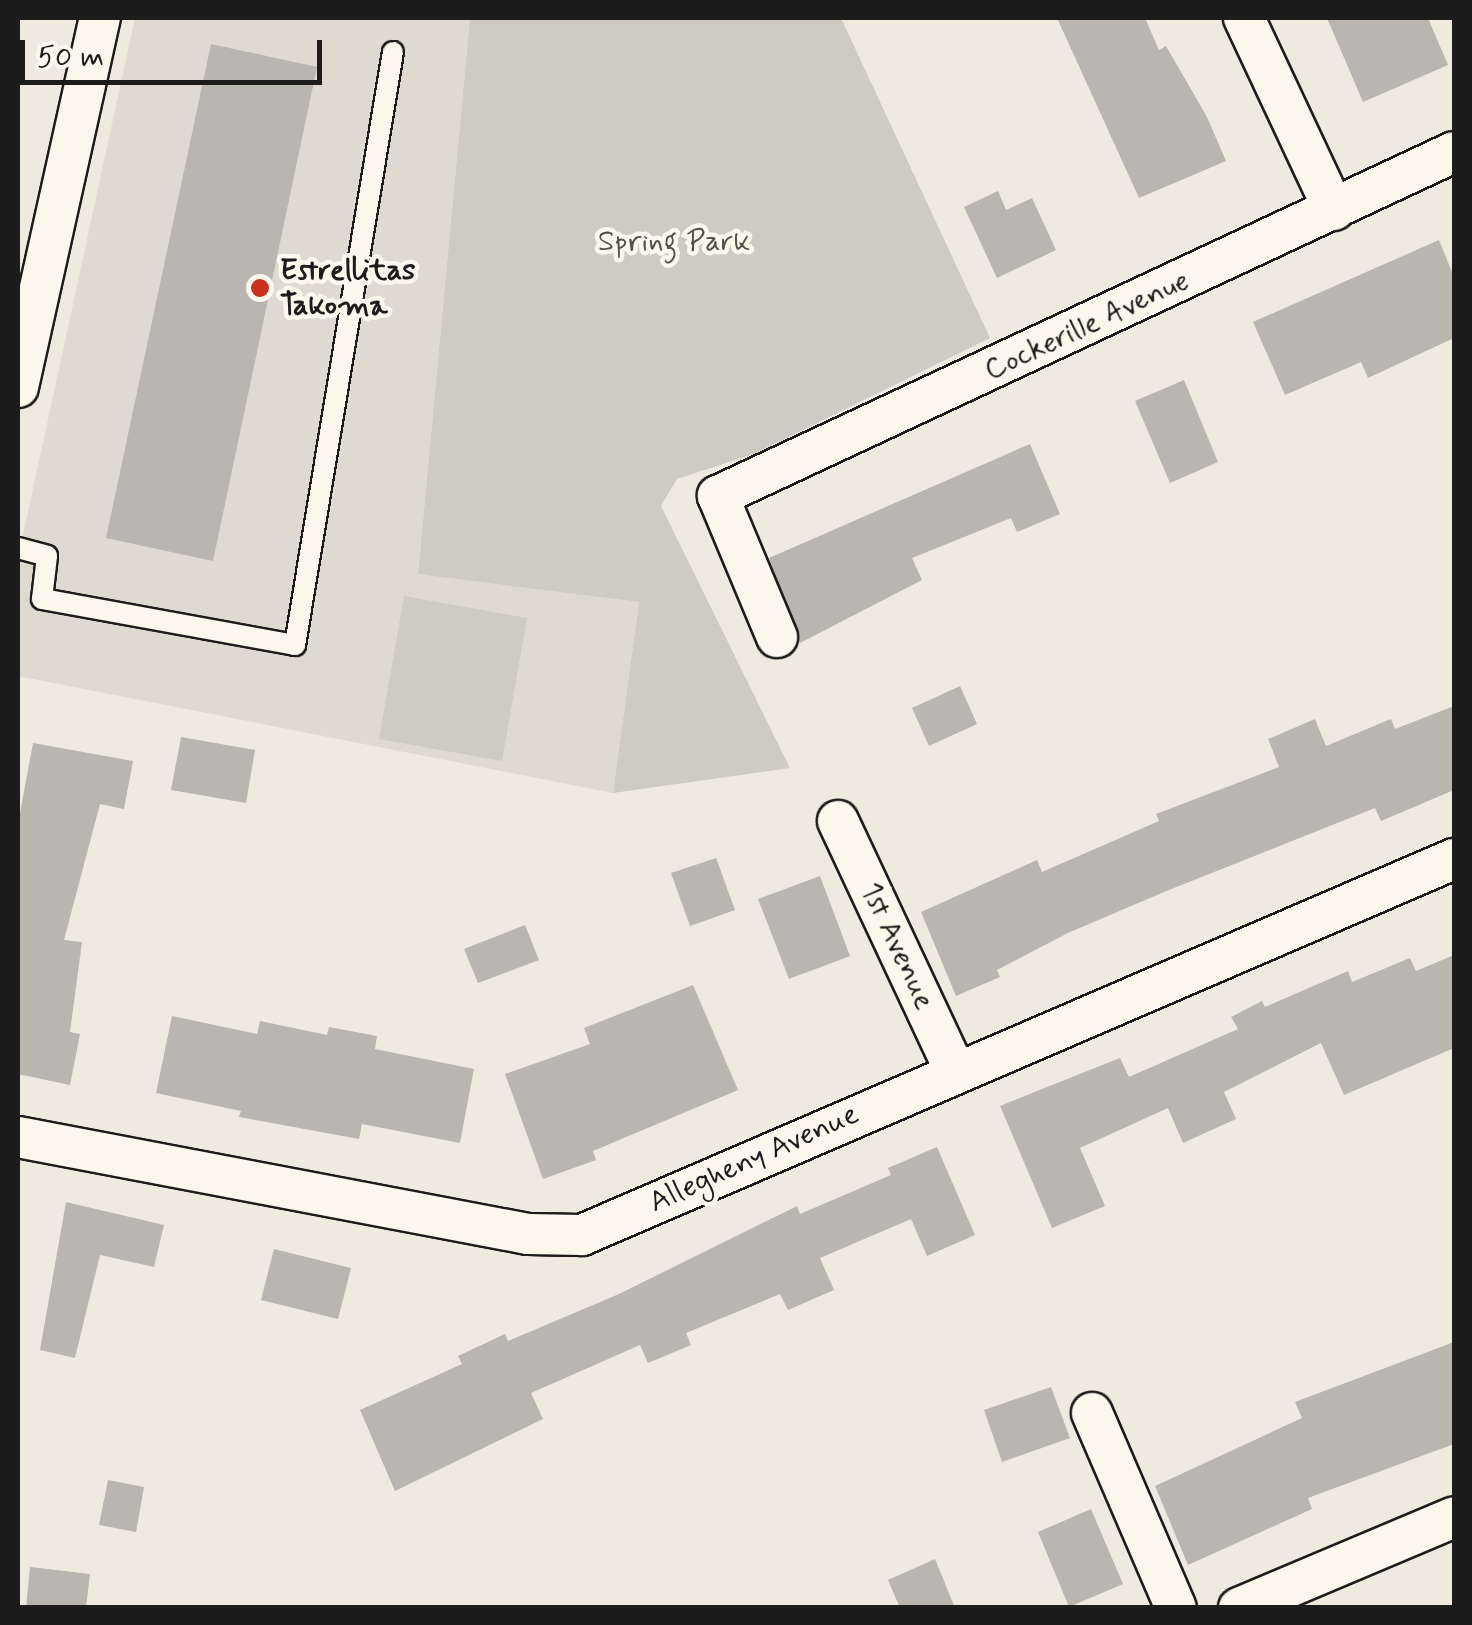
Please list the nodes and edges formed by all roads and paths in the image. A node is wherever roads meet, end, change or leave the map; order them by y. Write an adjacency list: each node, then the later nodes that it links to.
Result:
1 (100, 18): 6 (street)
2 (1244, 18): 5 (street)
3 (393, 52): 8 (lane)
4 (1454, 152): 5 (street, Cockerille Avenue)
5 (1334, 210): 9 (street, Cockerille Avenue)
6 (26, 300): 7 (street)
7 (18, 386)
8 (18, 548)
9 (777, 637)
10 (838, 821): 12 (street, 1st Avenue)
11 (1454, 860): 12 (street, Allegheny Avenue)
12 (955, 1071): 13 (street, Allegheny Avenue)
13 (18, 1137)
14 (1092, 1413): 16 (street)
15 (1454, 1517): 17 (street)
16 (1176, 1608)
17 (1239, 1608)

